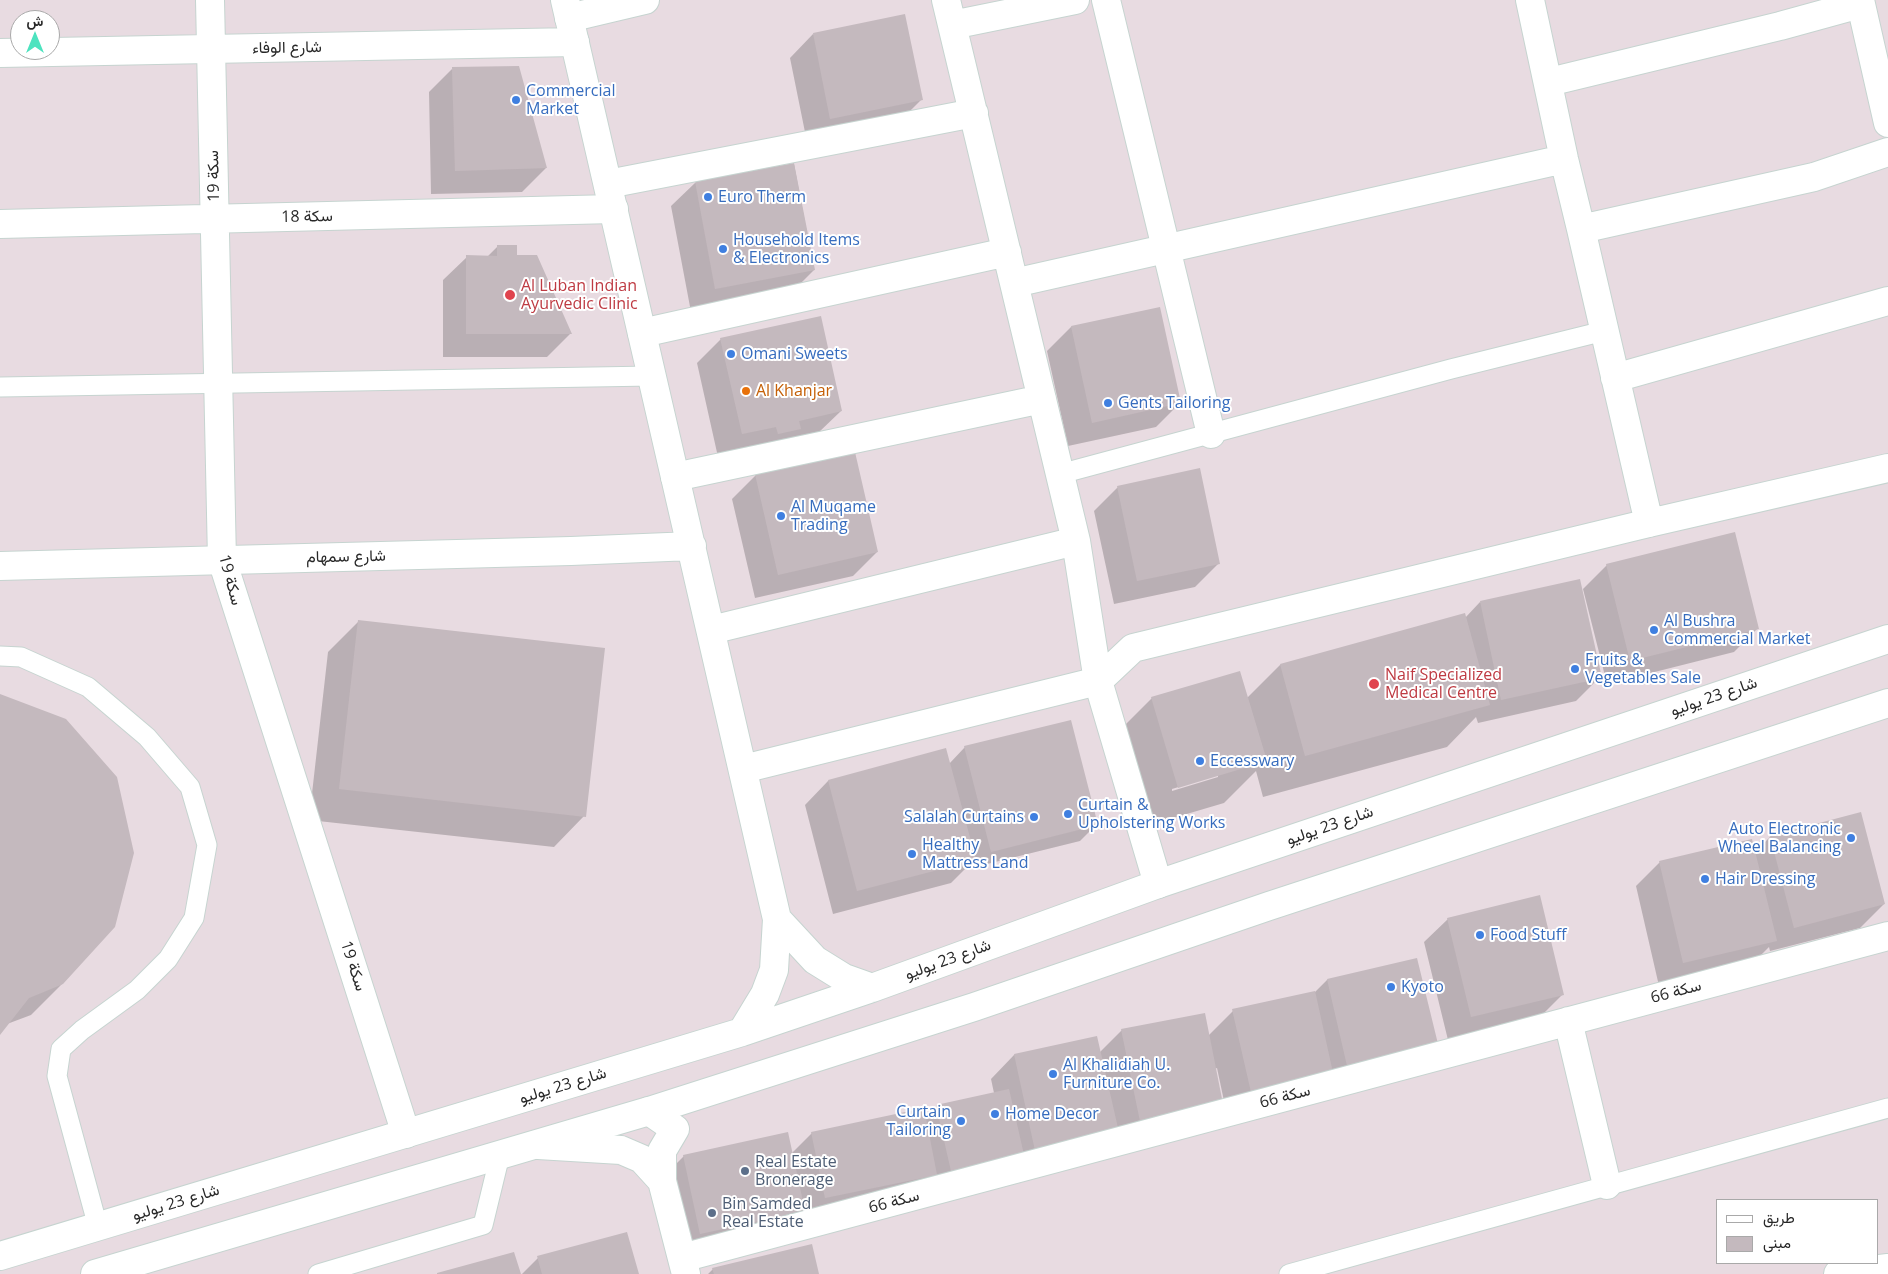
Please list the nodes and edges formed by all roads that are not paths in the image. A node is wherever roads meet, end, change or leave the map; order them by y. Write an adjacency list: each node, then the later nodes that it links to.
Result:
1 (210, 0): 9 (street, سكة 19)
2 (645, 0): 8 (street, شارع الوفاء)
3 (1075, 0): 7 (street)
4 (1106, 0): 20 (street)
5 (1530, 0): 11 (street)
6 (1860, 2): 11 (street); 13 (street)
7 (949, 13): 12 (street)
8 (570, 20): 9 (street, شارع الوفاء); 16 (street)
9 (211, 50): 10 (street, شارع الوفاء); 17 (street, سكة 19)
10 (0, 53)
11 (1549, 82): 15 (street)
12 (974, 113): 16 (street, سكة 18); 21 (street)
13 (1888, 123)
14 (1888, 152): 19 (street)
15 (1564, 159): 19 (street); 20 (street)
16 (611, 196): 17 (street, سكة 18); 25 (street)
17 (215, 219): 18 (street, سكة 18); 28 (street, سكة 19)
18 (0, 224)
19 (1581, 228): 24 (street)
20 (1166, 249): 22 (street); 31 (street)
21 (1007, 252): 22 (street); 25 (street)
22 (1014, 283): 30 (street)
23 (1888, 301): 27 (street)
24 (1604, 330): 27 (street); 31 (lane)
25 (642, 333): 26 (street)
26 (652, 376): 28 (lane); 34 (street)
27 (1615, 378): 35 (street)
28 (218, 384): 29 (lane); 38 (street, سكة 19)
29 (0, 387)
30 (1042, 398): 33 (street); 34 (street)
31 (1211, 434): 33 (lane)
32 (1888, 468): 35 (street)
33 (1060, 474): 36 (street)
34 (675, 477): 37 (street)
35 (1649, 523): 43 (street)
36 (1076, 541): 40 (street); 43 (street)
37 (692, 546): 38 (street, شارع سمهام); 40 (street)
38 (222, 560): 39 (street, شارع سمهام); 54 (street, سكة 19)
39 (0, 566)
40 (711, 630): 45 (street)
41 (1888, 639): 46 (street, شارع 23 يوليو)
42 (0, 656): 59 (lane)
43 (1098, 681): 45 (street); 46 (street)
44 (1884, 706): 53 (street)
45 (743, 769): 47 (street)
46 (1158, 884): 49 (street, شارع 23 يوليو)
47 (777, 919): 49 (street); 51 (street)
48 (1888, 936): 50 (street, سكة 66)
49 (872, 988): 51 (street, شارع 23 يوليو)
50 (1568, 1021): 58 (street); 61 (street, سكة 66)
51 (742, 1032): 54 (street, شارع 23 يوليو)
52 (1888, 1108): 58 (lane)
53 (649, 1111): 55 (street); 57 (street)
54 (406, 1134): 59 (street, شارع 23 يوليو)
55 (533, 1145): 56 (street); 57 (street)
56 (500, 1155): 63 (street); 64 (lane)
57 (662, 1181): 61 (street)
58 (1607, 1185): 65 (lane)
59 (98, 1227): 60 (street, شارع 23 يوليو)
60 (0, 1256)
61 (684, 1266)
62 (1888, 1268): 66 (street)
63 (95, 1274)
64 (318, 1274)
65 (1289, 1274)
66 (1838, 1274)

